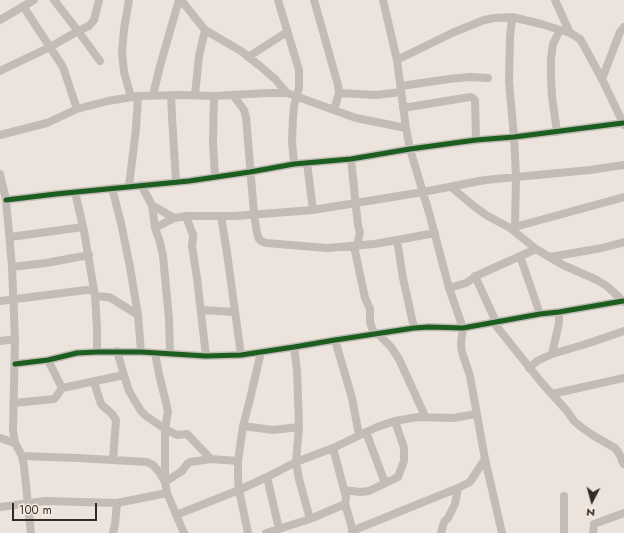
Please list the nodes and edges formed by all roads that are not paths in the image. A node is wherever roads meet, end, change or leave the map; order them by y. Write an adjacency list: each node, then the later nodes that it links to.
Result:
1 (34, 0): 10 (street)
2 (54, 0): 14 (street)
3 (99, 0): 14 (street)
4 (129, 0): 34 (street)
5 (180, 0): 15 (street); 30 (street)
6 (278, 0): 17 (street)
7 (314, 0): 27 (street)
8 (383, 0): 21 (street)
9 (555, 0): 18 (street)
10 (23, 6): 12 (street); 19 (street)
11 (512, 17): 16 (street); 21 (street); 45 (street)
12 (0, 20)
13 (624, 27): 25 (street)
14 (78, 30): 19 (street); 22 (street)
15 (205, 30): 20 (street); 32 (street)
16 (560, 30): 18 (street); 43 (street)
17 (287, 32): 20 (street); 36 (street)
18 (570, 33): 25 (street)
19 (50, 47): 23 (street); 38 (street)
20 (248, 57): 28 (street)
21 (397, 60): 26 (street)
22 (100, 62)
23 (0, 71)
24 (488, 78): 26 (street)
25 (602, 79): 41 (street)
26 (401, 89): 27 (street); 37 (street)
27 (339, 92): 40 (street)
28 (287, 93): 29 (street); 36 (street)
29 (249, 94): 33 (street); 39 (street)
30 (153, 95): 31 (street); 34 (street)
31 (171, 95): 32 (street); 56 (street)
32 (194, 95): 35 (street)
33 (233, 95): 35 (street); 39 (street)
34 (134, 96): 38 (street); 58 (street)
35 (214, 96): 54 (street)
36 (296, 96): 40 (street); 50 (street)
37 (403, 108): 42 (street); 46 (street)
38 (77, 109): 44 (street)
39 (244, 110): 52 (street)
40 (334, 110): 42 (street)
41 (624, 124): 43 (street)
42 (406, 128): 47 (street)
43 (557, 132): 45 (street)
44 (0, 135)
45 (514, 137): 46 (street); 55 (street)
46 (476, 140): 47 (street)
47 (410, 149): 48 (street); 62 (street)
48 (351, 158): 49 (street); 65 (street)
49 (307, 163): 50 (street); 67 (street)
50 (294, 164): 52 (street)
51 (624, 165): 55 (street)
52 (250, 172): 54 (street); 68 (street)
53 (0, 174): 64 (street)
54 (216, 176): 56 (street)
55 (516, 177): 59 (street); 73 (street)
56 (176, 182): 57 (street)
57 (141, 185): 58 (street); 66 (street)
58 (129, 186): 60 (street)
59 (451, 187): 62 (street); 73 (street)
60 (112, 188): 61 (street); 95 (street)
61 (75, 192): 64 (street); 72 (street)
62 (423, 192): 65 (street); 75 (street)
63 (624, 197): 73 (street)
64 (6, 200): 76 (street)
65 (355, 203): 67 (street); 79 (street)
66 (152, 205): 71 (street); 74 (street)
67 (313, 210): 68 (street)
68 (254, 214): 70 (street); 79 (street)
69 (186, 216): 70 (street); 71 (street); 91 (street)
70 (221, 216): 92 (street)
71 (174, 218): 74 (street)
72 (83, 227): 76 (street); 81 (street)
73 (513, 227): 80 (street)
74 (155, 228): 110 (street)
75 (435, 232): 77 (street); 86 (street)
76 (10, 237): 84 (street)
77 (397, 240): 79 (street); 97 (street)
78 (624, 242): 83 (street)
79 (356, 246): 100 (street)
80 (536, 249): 82 (street); 83 (street)
81 (89, 255): 84 (street); 87 (street)
82 (520, 256): 85 (street); 94 (street)
83 (550, 257): 90 (street)
84 (12, 267): 88 (street)
85 (475, 276): 86 (street); 96 (street)
86 (449, 288): 98 (street)
87 (95, 293): 88 (street); 95 (street); 105 (street)
88 (14, 298): 89 (street); 101 (street)
89 (0, 301)
90 (624, 302): 93 (street)
91 (200, 310): 92 (street); 113 (street)
92 (235, 312): 112 (street)
93 (559, 312): 94 (street); 111 (street)
94 (540, 314): 96 (street)
95 (138, 315): 107 (street)
96 (495, 322): 98 (street); 116 (street)
97 (414, 328): 98 (street); 100 (street)
98 (462, 328): 123 (street)
99 (624, 331): 111 (street)
100 (375, 333): 102 (street); 124 (street)
101 (15, 339): 103 (street); 115 (street)
102 (335, 340): 104 (street); 129 (street)
103 (0, 341)
104 (294, 347): 108 (street); 127 (street)
105 (97, 352): 106 (street); 114 (street)
106 (117, 352): 107 (street); 117 (street)
107 (141, 352): 109 (street)
108 (261, 352): 112 (street); 126 (street)
109 (155, 353): 110 (street); 128 (street)
110 (170, 354): 113 (street)
111 (552, 354): 116 (street)
112 (241, 355): 113 (street)
113 (206, 356)
114 (48, 360): 115 (street); 120 (street)
115 (15, 364): 122 (street)
116 (529, 368): 121 (street)
117 (124, 375): 119 (street); 128 (street)
118 (624, 378): 121 (street)
119 (94, 382): 120 (street); 136 (street)
120 (62, 388): 122 (street)
121 (552, 394): 139 (street)
122 (14, 403): 131 (street)
123 (476, 414): 124 (street); 135 (street)
124 (425, 416): 125 (street)
125 (394, 421): 129 (street); 142 (street)
126 (243, 426): 127 (street); 137 (street)
127 (299, 427): 138 (street)
128 (165, 429): 134 (street); 141 (street)
129 (363, 434): 132 (street); 142 (street)
130 (0, 438): 131 (street)
131 (15, 443): 133 (street)
132 (333, 448): 138 (street); 145 (street)
133 (22, 456): 136 (street); 148 (street)
134 (211, 459): 137 (street); 141 (street)
135 (484, 459): 143 (street); 164 (street)
136 (113, 460): 141 (street)
137 (238, 461): 144 (street)
138 (296, 462): 140 (street); 154 (street)
139 (624, 464)
140 (267, 477): 144 (street); 155 (street)
141 (164, 482): 146 (street)
142 (385, 483): 145 (street)
143 (458, 488): 157 (street); 163 (street)
144 (239, 490): 153 (street); 161 (street)
145 (344, 490): 150 (street)
146 (167, 493): 149 (street); 153 (street)
147 (564, 496): 165 (street)
148 (28, 503): 149 (street); 151 (street); 158 (street)
149 (117, 503): 159 (street)
150 (345, 504): 154 (street); 157 (street)
151 (0, 508)
152 (624, 513): 166 (street)
153 (176, 515): 160 (street)
154 (310, 519): 156 (street)
155 (279, 529): 156 (street); 162 (street)
156 (290, 530)
157 (353, 532)
158 (31, 533)
159 (113, 533)
160 (184, 533)
161 (248, 533)
162 (266, 533)
163 (441, 533)
164 (502, 533)
165 (564, 533)
166 (593, 533)

